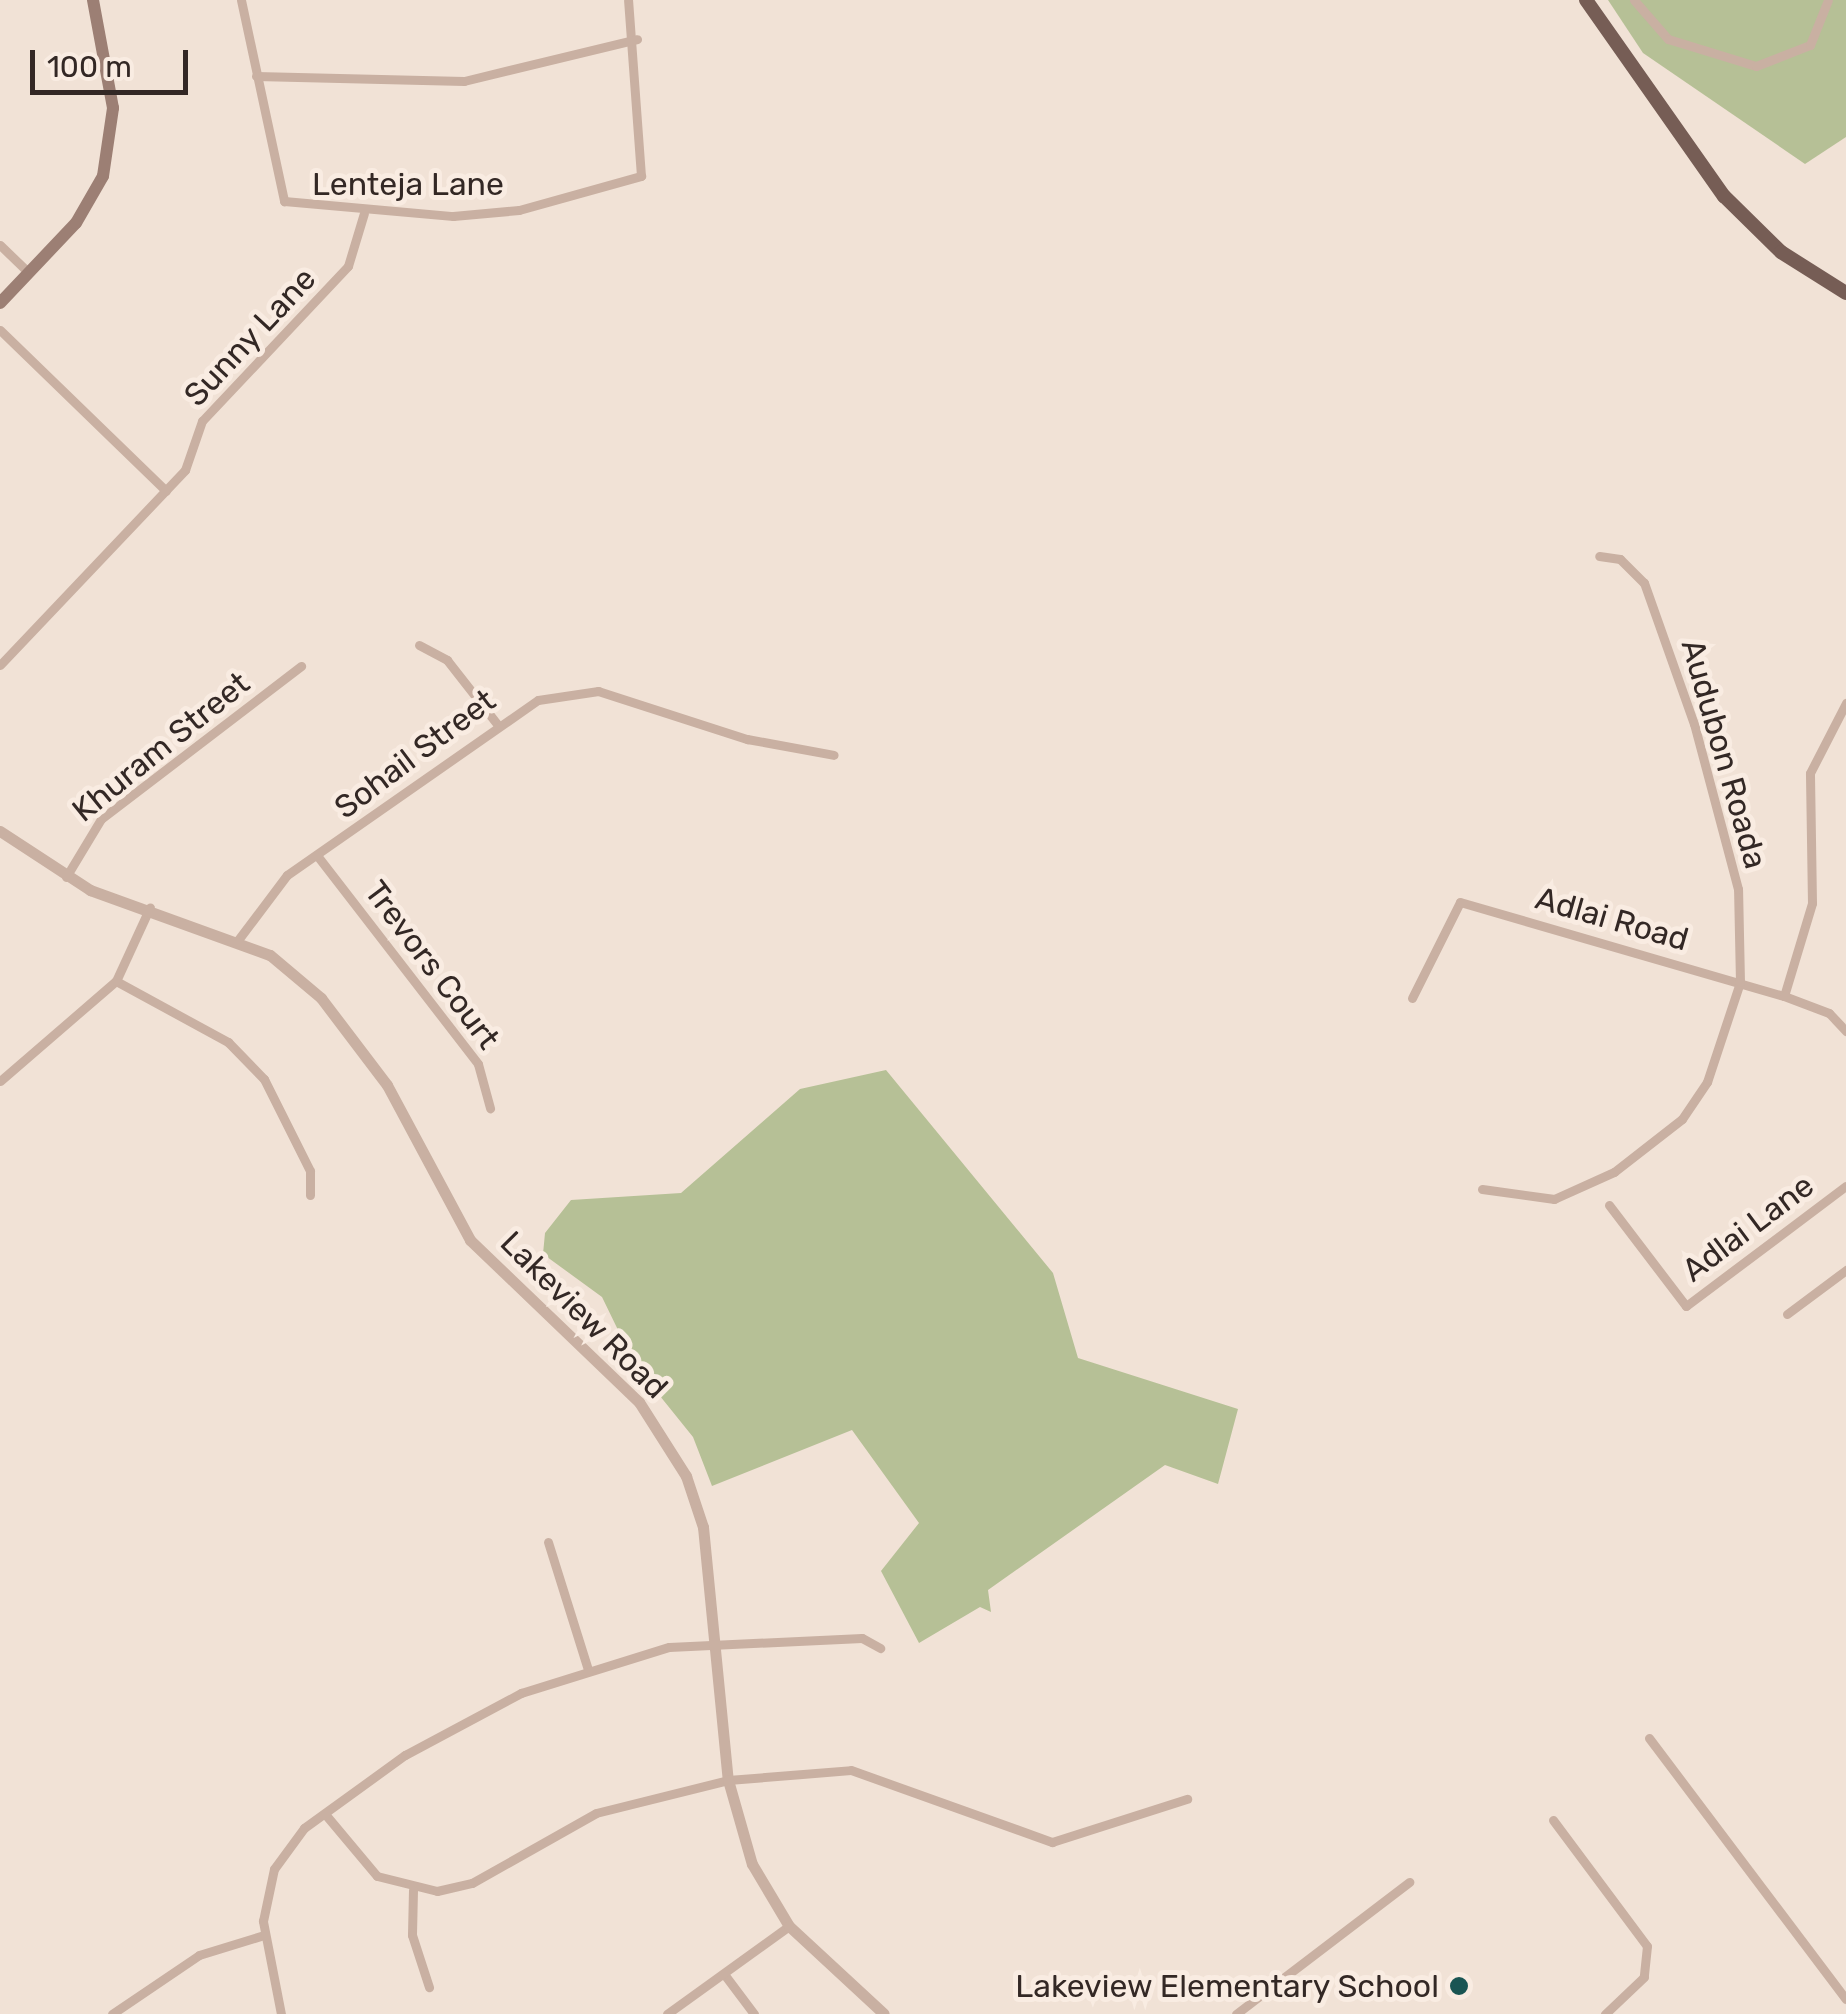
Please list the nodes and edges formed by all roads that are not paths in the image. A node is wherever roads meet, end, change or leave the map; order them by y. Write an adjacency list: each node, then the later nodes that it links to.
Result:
1 (93, 0): 11 (main road)
2 (241, 0): 8 (street)
3 (628, 0): 7 (street)
4 (1586, 0): 12 (main road)
5 (1634, 0): 6 (street)
6 (1828, 0)
7 (637, 39): 8 (street); 9 (street, Lenteja Lane)
8 (256, 76): 9 (street, Lenteja Lane)
9 (364, 213): 15 (street, Sunny Lane)
10 (0, 245): 11 (street)
11 (29, 272): 13 (main road)
12 (1846, 294)
13 (0, 302)
14 (0, 330): 15 (street)
15 (166, 491): 18 (street, Sunny Lane)
16 (1599, 556): 29 (street, Audubon Roada)
17 (419, 645): 21 (street)
18 (0, 665)
19 (301, 666): 25 (street, Khuram Street)
20 (1844, 710): 30 (street)
21 (497, 724): 22 (street, Sohail Street); 24 (street, Sohail Street)
22 (834, 755)
23 (0, 831): 25 (street, Lakeview Road)
24 (319, 858): 27 (street, Sohail Street); 34 (street, Trevors Court)
25 (66, 877): 26 (street, Lakeview Road)
26 (150, 907): 27 (street, Lakeview Road); 28 (street)
27 (238, 940): 42 (street, Lakeview Road)
28 (116, 981): 33 (street); 37 (street)
29 (1740, 982): 30 (street, Adlai Road); 31 (street, Adlai Road); 36 (street, Audubon Roada)
30 (1784, 996): 32 (street, Adlai Road)
31 (1412, 998)
32 (1846, 1031)
33 (0, 1081)
34 (490, 1108)
35 (1846, 1186): 38 (street, Adlai Lane)
36 (1482, 1189)
37 (310, 1195)
38 (1608, 1206)
39 (1846, 1270): 40 (street)
40 (1787, 1314)
41 (548, 1542): 44 (street)
42 (718, 1641): 43 (street); 44 (street); 46 (street, Lakeview Road)
43 (880, 1648)
44 (588, 1670): 48 (street)
45 (1649, 1738): 56 (street)
46 (728, 1780): 47 (street); 51 (street); 52 (street, Lakeview Road)
47 (1187, 1798)
48 (325, 1814): 51 (street); 53 (street)
49 (1553, 1820): 63 (street)
50 (1409, 1882): 62 (street)
51 (413, 1890): 55 (street)
52 (789, 1926): 54 (street); 61 (street, Lakeview Road)
53 (264, 1934): 57 (street); 58 (street)
54 (724, 1974): 59 (street); 60 (street)
55 (429, 1987)
56 (1846, 1999)
57 (112, 2014)
58 (281, 2014)
59 (667, 2014)
60 (754, 2014)
61 (884, 2014)
62 (1236, 2014)
63 (1605, 2014)

